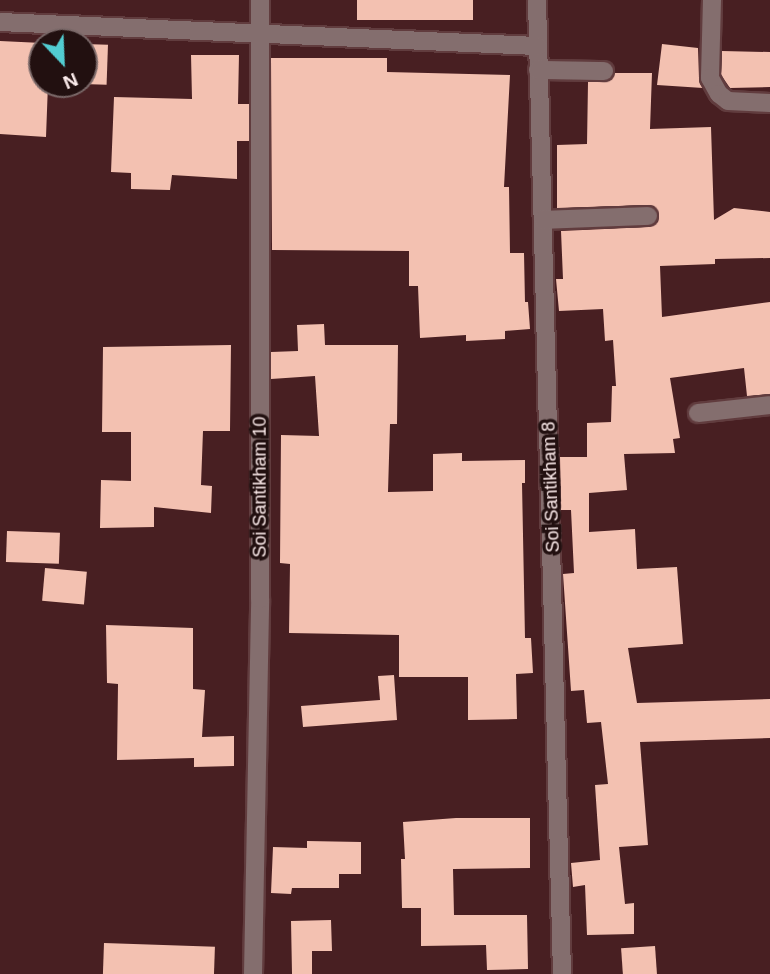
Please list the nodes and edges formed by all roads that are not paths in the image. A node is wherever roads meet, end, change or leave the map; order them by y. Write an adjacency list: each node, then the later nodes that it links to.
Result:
1 (260, 0): 5 (street, Soi Santikham 10)
2 (537, 0): 6 (street, Soi Santikham 8)
3 (712, 0): 9 (street)
4 (0, 22): 5 (street)
5 (260, 32): 6 (street); 14 (street, Soi Santikham 10)
6 (537, 46): 7 (street, Soi Santikham 8)
7 (538, 70): 8 (street); 11 (street, Soi Santikham 8)
8 (604, 71)
9 (770, 103)
10 (649, 216): 11 (street)
11 (543, 220): 15 (street, Soi Santikham 8)
12 (770, 405): 13 (street)
13 (698, 413)
14 (253, 974)
15 (562, 974)

